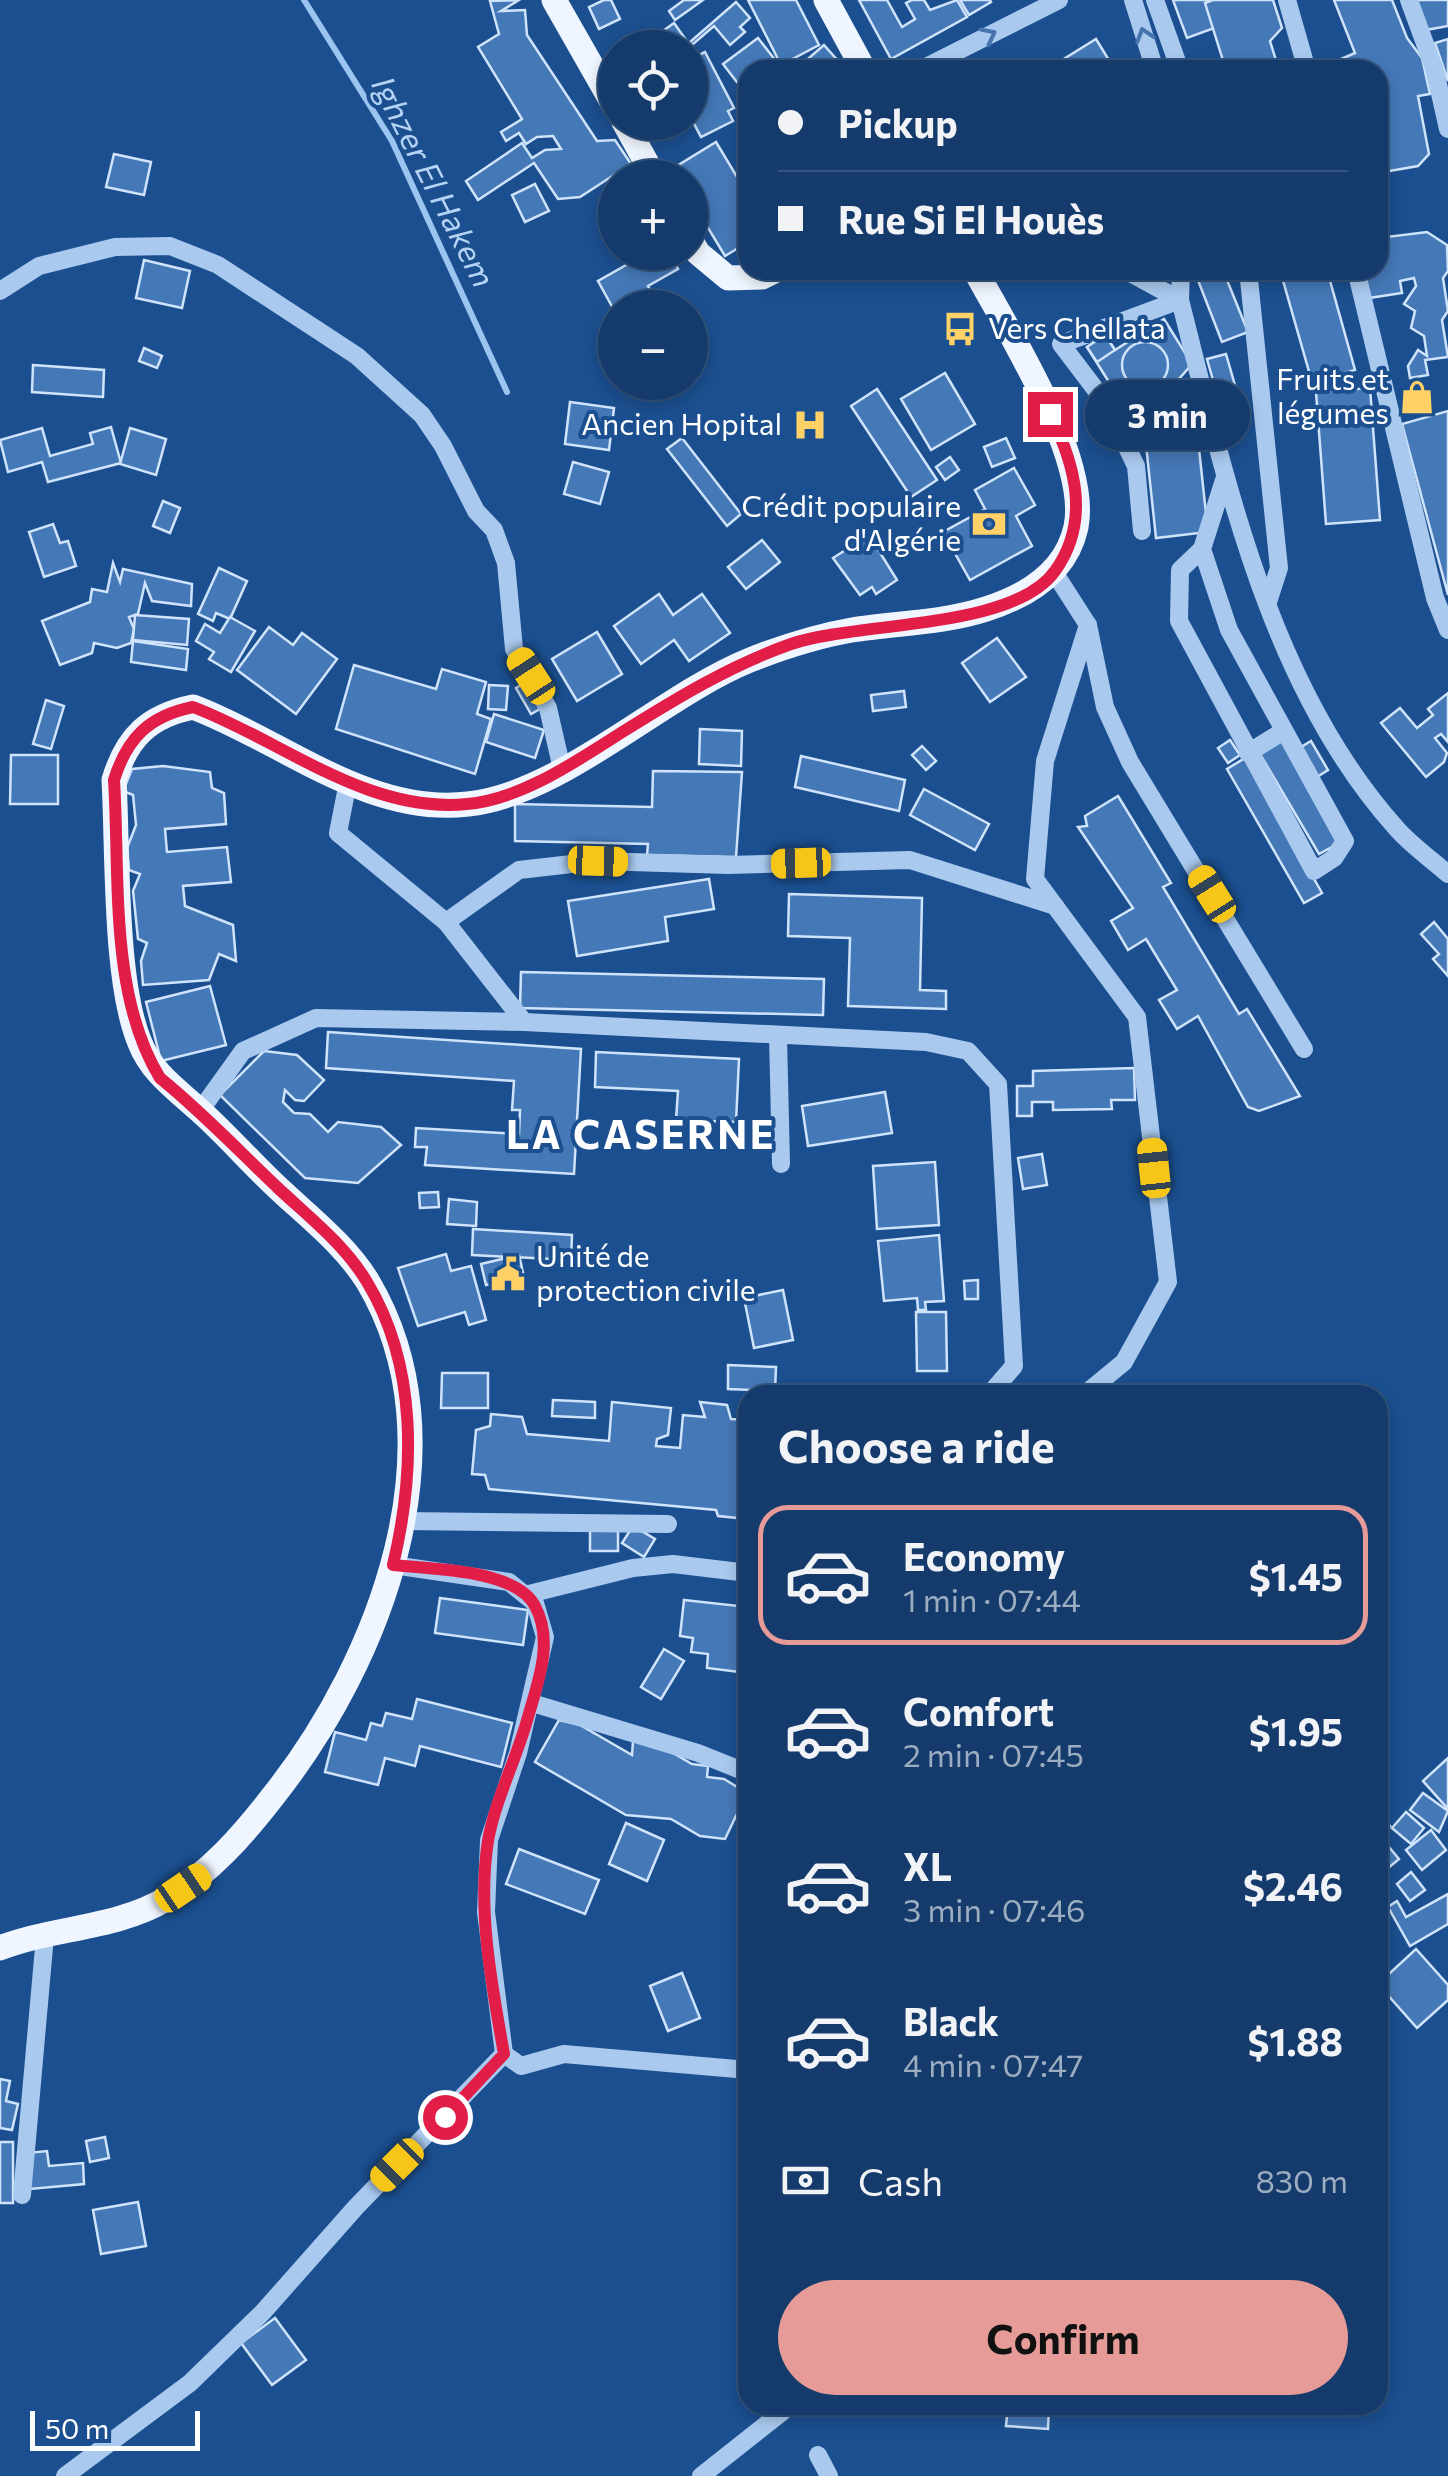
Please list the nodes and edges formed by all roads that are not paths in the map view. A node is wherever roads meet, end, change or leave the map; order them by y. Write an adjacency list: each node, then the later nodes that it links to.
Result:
1 (554, 0): 13 (main road)
2 (826, 0): 8 (main road)
3 (1058, 0): 9 (street, one-way to 3)
4 (1133, 0): 10 (street, one-way to 4)
5 (1155, 0): 11 (street)
6 (1287, 0): 12 (street)
7 (1410, 0): 14 (street)
8 (859, 60)
9 (940, 60)
10 (1152, 60)
11 (1176, 60)
12 (1304, 60)
13 (598, 77)
14 (1448, 129)
15 (708, 261): 16 (main road)
16 (738, 277)
17 (980, 280): 27 (main road)
18 (1144, 280): 23 (street)
19 (1181, 280): 23 (street)
20 (1249, 280): 28 (street)
21 (1358, 280): 30 (street)
22 (0, 291): 33 (street)
23 (1180, 300): 24 (street); 25 (street)
24 (1226, 476): 26 (street); 28 (street)
25 (1142, 532)
26 (1202, 549): 31 (street); 32 (street)
27 (1054, 572): 29 (street); 33 (main road)
28 (1268, 602): 35 (street)
29 (1088, 625): 36 (street); 40 (street)
30 (1448, 630)
31 (1282, 732): 32 (street); 32 (street)
32 (1248, 754)
33 (562, 769): 34 (main road)
34 (348, 782): 37 (street); 41 (main road)
35 (1448, 874)
36 (1056, 906): 37 (street); 44 (street)
37 (446, 922): 38 (street)
38 (524, 1022): 39 (street); 41 (street)
39 (778, 1036): 42 (street); 43 (street)
40 (1304, 1050)
41 (200, 1110): 45 (main road)
42 (781, 1164)
43 (998, 1385)
44 (1096, 1385)
45 (404, 1521): 46 (street); 47 (main road)
46 (668, 1524)
47 (393, 1565): 49 (street); 52 (main road)
48 (738, 1571): 49 (street)
49 (525, 1595): 50 (street)
50 (532, 1703): 51 (street); 54 (street)
51 (738, 1769)
52 (45, 1936): 53 (main road); 56 (street)
53 (0, 1948)
54 (504, 2054): 55 (street); 59 (street)
55 (738, 2069)
56 (22, 2195)
57 (778, 2415): 60 (street)
58 (818, 2455): 61 (street)
59 (65, 2476)
60 (701, 2476)
61 (829, 2476)

